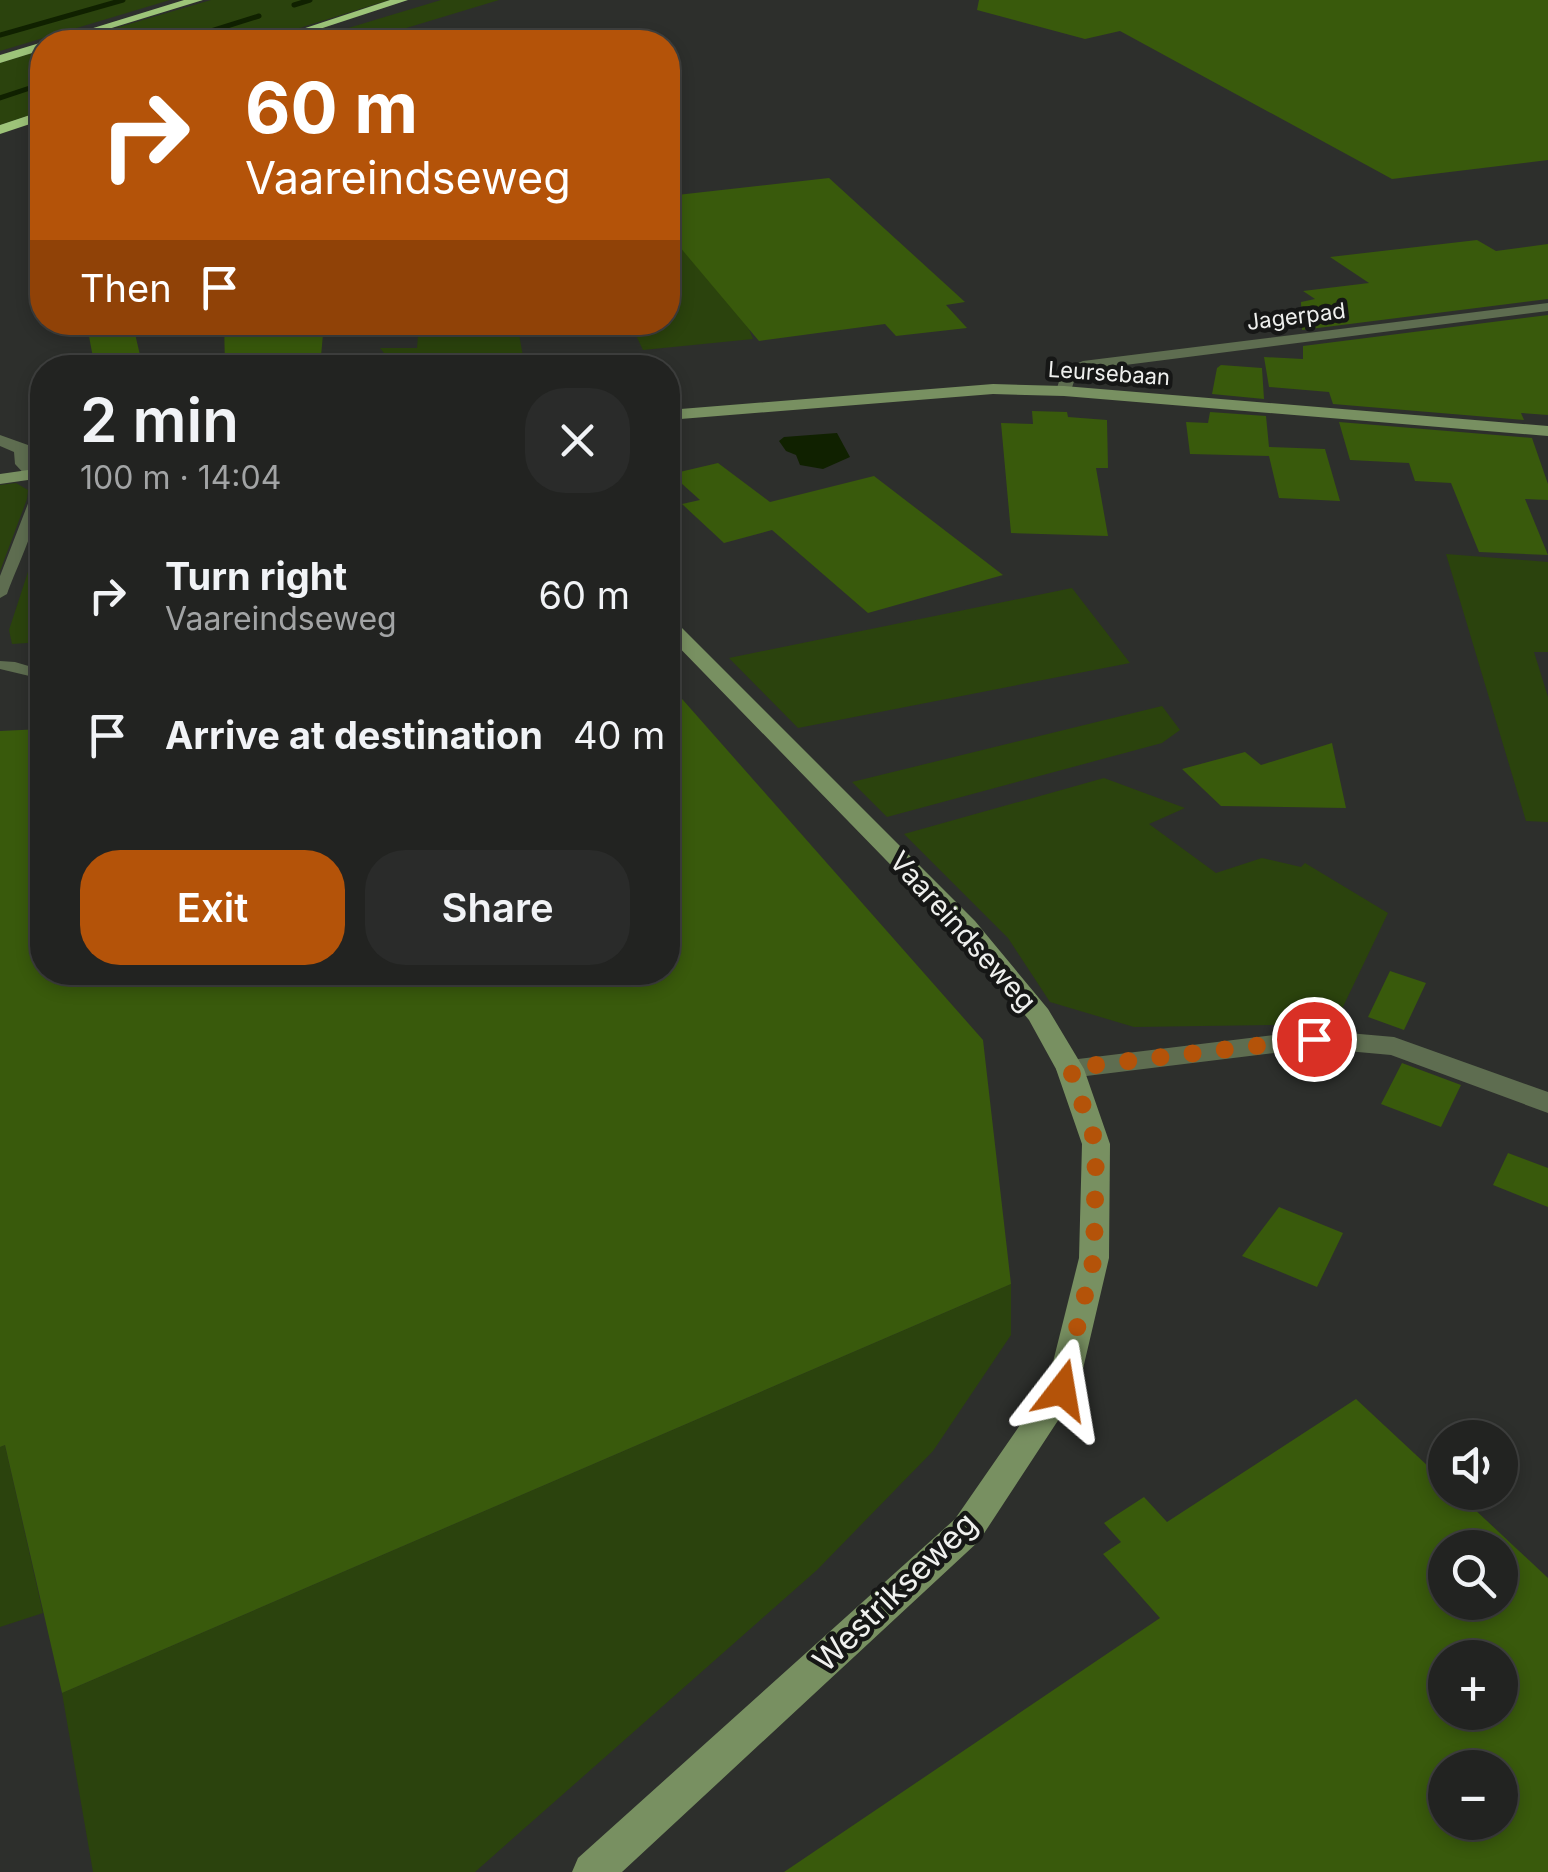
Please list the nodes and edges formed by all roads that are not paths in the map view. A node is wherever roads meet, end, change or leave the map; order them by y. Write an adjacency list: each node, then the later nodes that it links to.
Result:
1 (197, 0): 3 (highway)
2 (402, 0): 4 (highway)
3 (95, 30)
4 (307, 30)
5 (30, 50): 6 (highway)
6 (0, 59)
7 (30, 119): 8 (highway)
8 (0, 130)
9 (1548, 306): 10 (street, Jagerpad)
10 (1064, 391): 11 (street, Leursebaan); 12 (street, Leursebaan)
11 (680, 413)
12 (1548, 431)
13 (0, 440): 14 (street)
14 (30, 468)
15 (30, 474): 16 (street)
16 (0, 479)
17 (30, 514): 18 (lane)
18 (0, 594)
19 (680, 637): 22 (street, Vaareindseweg)
20 (0, 666): 21 (lane)
21 (30, 671)
22 (1070, 1068): 23 (street); 24 (street, Westrikseweg)
23 (1548, 1104)
24 (592, 1872)

